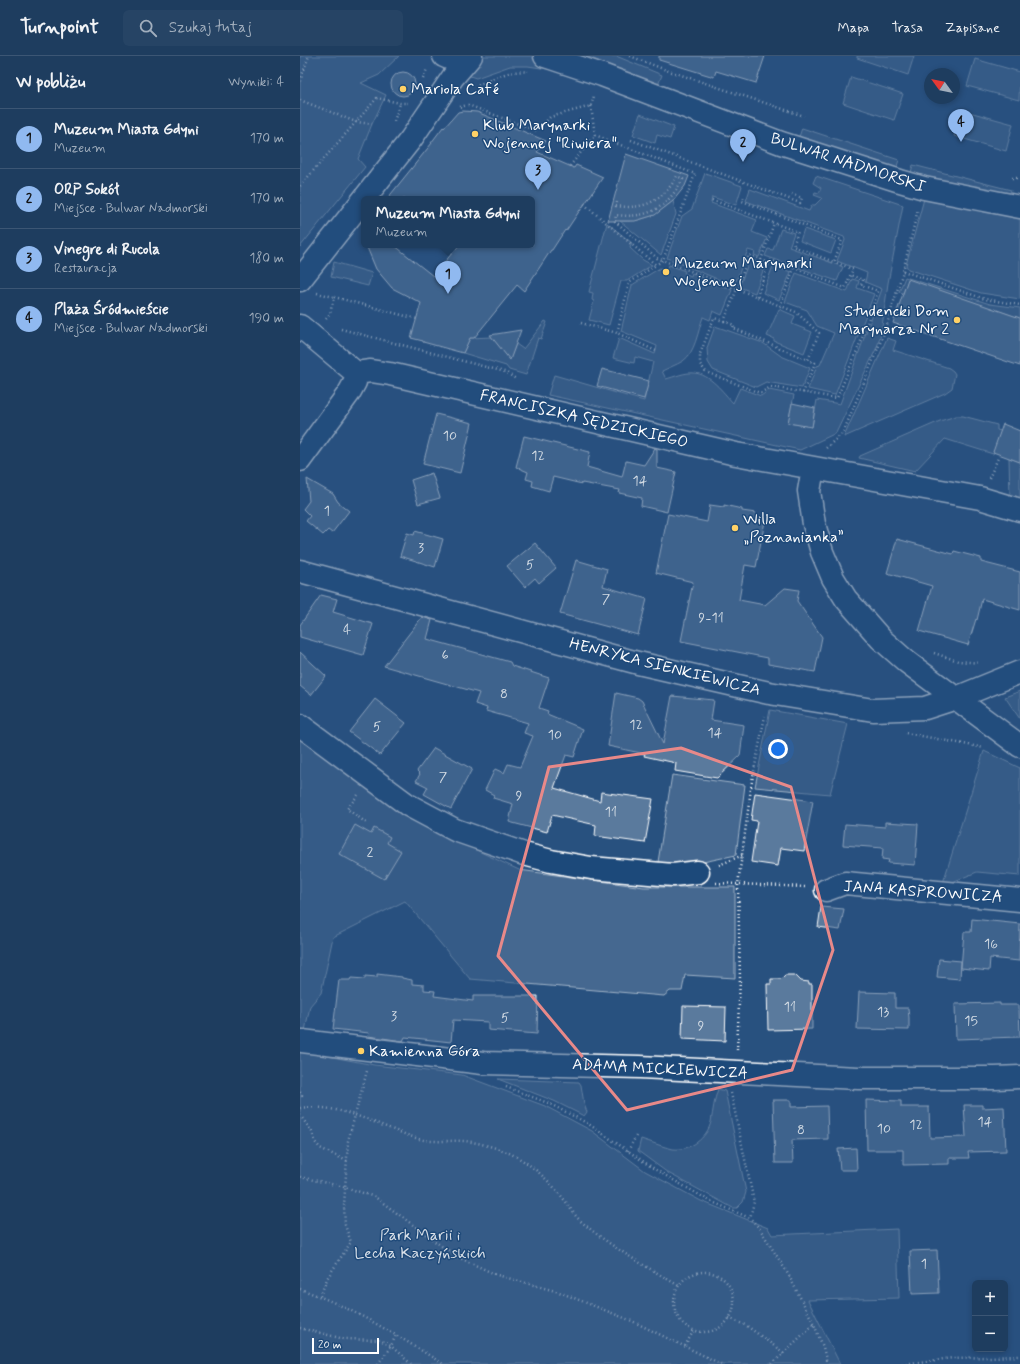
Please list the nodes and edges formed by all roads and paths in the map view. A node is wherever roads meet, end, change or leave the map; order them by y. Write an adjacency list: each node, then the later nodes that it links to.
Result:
1 (308, 56): 7 (path)
2 (545, 56): 6 (street, BULWAR NADMORSKI)
3 (630, 56): 12 (path)
4 (458, 63): 5 (path); 11 (street)
5 (530, 72)
6 (602, 75): 10 (path); 29 (street, BULWAR NADMORSKI)
7 (300, 82)
8 (301, 101): 13 (path)
9 (400, 104): 13 (path)
10 (591, 106): 11 (path); 15 (path)
11 (428, 113): 22 (street)
12 (804, 116)
13 (356, 122): 14 (path); 20 (path)
14 (372, 124)
15 (595, 135): 17 (path); 31 (path)
16 (631, 140): 21 (path)
17 (570, 166)
18 (1012, 178): 19 (path)
19 (1020, 178)
20 (300, 186)
21 (792, 194)
22 (366, 196)
23 (744, 196): 33 (path)
24 (712, 200): 30 (path)
25 (617, 202): 31 (path)
26 (361, 203): 39 (street)
27 (584, 204): 35 (path)
28 (919, 204): 37 (path)
29 (1020, 206)
30 (774, 223): 32 (path); 33 (path)
31 (663, 260): 35 (path); 40 (path)
32 (761, 260): 34 (path); 40 (path)
33 (834, 262): 38 (path)
34 (769, 263): 36 (path); 42 (path)
35 (656, 265): 51 (path)
36 (794, 268): 38 (path); 45 (path)
37 (903, 271): 44 (path); 57 (path)
38 (850, 275): 55 (path)
39 (300, 280)
40 (737, 289): 42 (path); 47 (path)
41 (326, 295): 43 (path)
42 (757, 296): 45 (path)
43 (334, 297): 46 (path); 48 (path)
44 (1020, 305)
45 (780, 306): 53 (path)
46 (417, 319)
47 (724, 321): 53 (path); 55 (path)
48 (324, 322)
49 (581, 323): 51 (path)
50 (300, 326): 54 (street)
51 (616, 334): 52 (path)
52 (656, 351)
53 (808, 360): 55 (path)
54 (356, 373): 56 (street); 57 (street, FRANCISZKA SĘDZICKIEGO)
55 (803, 393)
56 (300, 460)
57 (813, 468): 58 (street, FRANCISZKA SĘDZICKIEGO); 63 (street)
58 (1020, 510)
59 (300, 571): 63 (street, HENRYKA SIENKIEWICZA)
60 (930, 652): 61 (path)
61 (987, 663)
62 (1020, 672): 63 (street)
63 (956, 698): 66 (street)
64 (300, 725): 67 (street)
65 (762, 733): 70 (path)
66 (1020, 746)
67 (371, 778): 68 (path); 69 (street)
68 (368, 824)
69 (707, 877): 70 (path)
70 (738, 884): 71 (path); 77 (path)
71 (803, 886)
72 (826, 890): 73 (street, JANA KASPROWICZA)
73 (1020, 900)
74 (302, 1041): 75 (street, ADAMA MICKIEWICZA)
75 (373, 1049): 77 (street, ADAMA MICKIEWICZA); 83 (path)
76 (1020, 1077): 77 (street, ADAMA MICKIEWICZA)
77 (734, 1082): 89 (path)
78 (500, 1085): 85 (path)
79 (300, 1092): 80 (path)
80 (300, 1096)
81 (300, 1108): 83 (path)
82 (300, 1115): 86 (path)
83 (354, 1115): 86 (path); 90 (path)
84 (636, 1136): 85 (path)
85 (628, 1151): 89 (path)
86 (347, 1161): 88 (path)
87 (300, 1177): 88 (path)
88 (345, 1187): 92 (path); 99 (path)
89 (750, 1218): 94 (path)
90 (679, 1286): 93 (path); 96 (path)
91 (300, 1290): 92 (path)
92 (320, 1296): 97 (path)
93 (729, 1318): 96 (path); 100 (path)
94 (814, 1324): 100 (path); 107 (path)
95 (300, 1328): 98 (path)
96 (694, 1330): 99 (path)
97 (396, 1335): 98 (path); 104 (path)
98 (391, 1346): 102 (path); 103 (path)
99 (685, 1346): 105 (path)
100 (784, 1353): 106 (path)
101 (1020, 1356): 108 (path)
102 (378, 1364)
103 (411, 1364)
104 (443, 1364)
105 (721, 1364)
106 (772, 1364)
107 (827, 1364)
108 (902, 1364)

